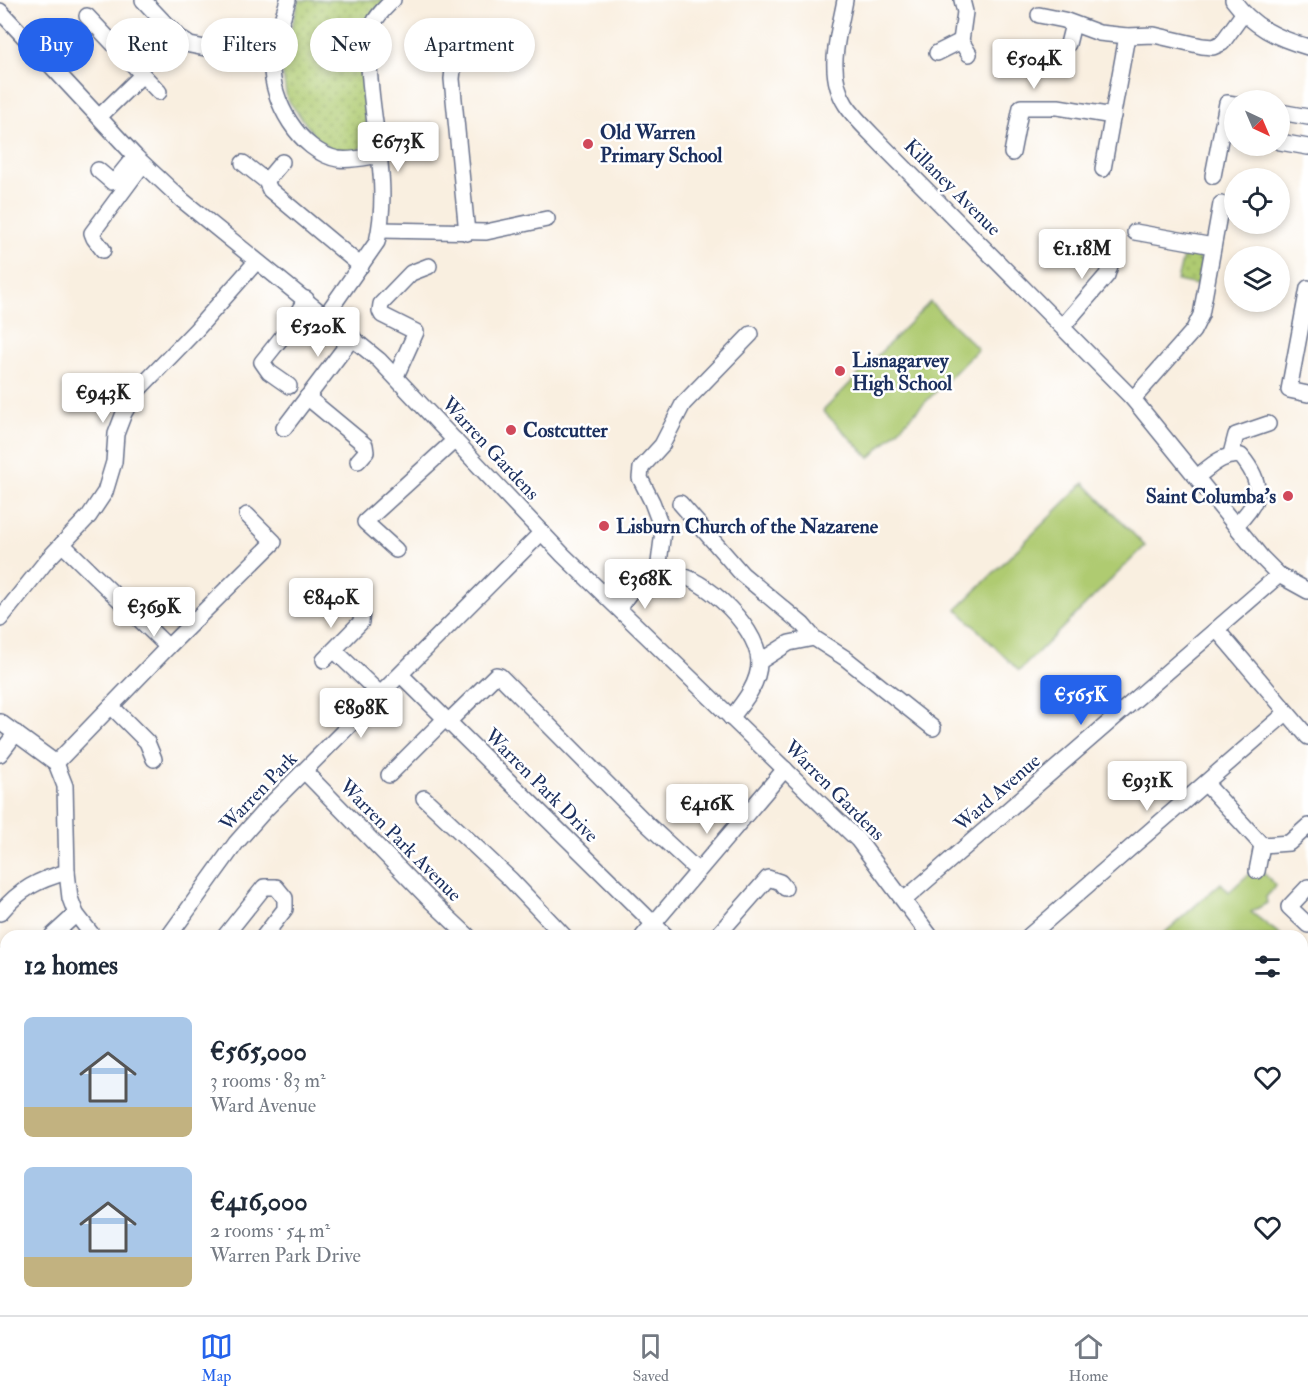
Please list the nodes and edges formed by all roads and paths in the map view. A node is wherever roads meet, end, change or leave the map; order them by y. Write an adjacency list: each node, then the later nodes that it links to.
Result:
1 (142, 0): 16 (street)
2 (288, 0): 11 (street)
3 (393, 0): 32 (street)
4 (845, 0): 54 (street, Killaney Avenue)
5 (962, 0): 18 (street)
6 (1233, 0): 8 (street)
7 (0, 11): 26 (street, Warren Gardens)
8 (1244, 14): 14 (street); 17 (street)
9 (1039, 15): 12 (street)
10 (87, 16): 13 (street)
11 (283, 18)
12 (1073, 24): 14 (street); 15 (street)
13 (106, 36)
14 (1127, 36): 25 (street)
15 (1068, 44)
16 (201, 47)
17 (1308, 47)
18 (937, 53)
19 (139, 72): 22 (street)
20 (273, 72): 32 (street)
21 (453, 72): 44 (street)
22 (142, 75): 23 (street); 26 (street)
23 (159, 92)
24 (1290, 114): 27 (street)
25 (1113, 116): 31 (street); 36 (street)
26 (99, 117): 33 (street, Warren Gardens)
27 (1308, 117)
28 (1290, 144): 30 (street)
29 (1224, 145): 38 (street)
30 (1308, 147)
31 (1012, 153)
32 (380, 155): 42 (street)
33 (139, 160): 37 (street); 47 (street); 48 (street, Warren Gardens)
34 (282, 162): 39 (street)
35 (243, 163): 39 (street)
36 (1103, 169)
37 (98, 170)
38 (1213, 176)
39 (266, 181): 49 (street)
40 (1221, 204): 46 (street)
41 (547, 219): 44 (street)
42 (380, 231): 44 (street); 49 (street)
43 (1135, 232): 46 (street)
44 (466, 233)
45 (1072, 239): 54 (street)
46 (1213, 246): 61 (street)
47 (103, 250)
48 (256, 262): 52 (street, Warren Gardens); 72 (street)
49 (361, 266): 53 (street)
50 (429, 266): 57 (street)
51 (1308, 288): 59 (street)
52 (306, 299): 53 (street, Warren Gardens); 58 (street)
53 (326, 315): 56 (street, Warren Gardens)
54 (1063, 326): 61 (street, Killaney Avenue)
55 (751, 334): 74 (street)
56 (353, 337): 57 (street, Warren Gardens); 60 (street)
57 (396, 376): 64 (street, Warren Gardens)
58 (289, 386)
59 (1308, 394)
60 (307, 397): 63 (street); 66 (street)
61 (1133, 399): 67 (street, Killaney Avenue)
62 (1268, 424): 65 (street)
63 (284, 428)
64 (455, 440): 71 (street, Warren Gardens); 73 (street)
65 (1231, 454): 67 (street); 70 (street)
66 (358, 461)
67 (1197, 477): 70 (street, Killaney Avenue)
68 (680, 503): 81 (street)
69 (247, 515): 82 (street)
70 (1236, 525): 75 (street, Killaney Avenue)
71 (541, 533): 77 (street, Warren Gardens); 84 (street, Warren Park)
72 (62, 544): 78 (street); 82 (street)
73 (388, 549)
74 (658, 571): 77 (street); 83 (street)
75 (1279, 575): 76 (street, Killaney Avenue); 80 (street, Ward Avenue)
76 (1308, 591)
77 (619, 607): 88 (street, Warren Gardens)
78 (2, 610)
79 (362, 610): 85 (street)
80 (1216, 630): 87 (street); 109 (street, Ward Avenue)
81 (814, 638): 83 (street); 91 (street)
82 (168, 647): 86 (street)
83 (759, 662): 88 (street)
84 (401, 675): 85 (street, Warren Park); 89 (street, Warren Park Drive)
85 (381, 695): 98 (street, Warren Park)
86 (111, 706): 95 (street); 96 (street)
87 (1286, 713): 93 (street); 100 (street)
88 (731, 717): 97 (street, Warren Gardens)
89 (447, 720): 99 (street); 104 (street); 112 (street, Warren Park Drive)
90 (0, 722): 92 (street)
91 (933, 728)
92 (16, 733): 94 (street); 96 (street)
93 (1308, 737)
94 (0, 754)
95 (154, 759)
96 (56, 763): 106 (street)
97 (785, 769): 104 (street); 109 (street, Warren Gardens)
98 (305, 772): 116 (street, Warren Park); 119 (street, Warren Park Avenue)
99 (388, 775)
100 (1206, 784): 103 (street); 125 (street)
101 (424, 798): 120 (street)
102 (1308, 826): 103 (street)
103 (1262, 845): 105 (street)
104 (698, 871): 112 (street)
105 (1257, 871)
106 (67, 872): 110 (street); 111 (street)
107 (1308, 887): 113 (street)
108 (785, 888): 123 (street)
109 (904, 900): 124 (street, Warren Gardens)
110 (0, 913)
111 (76, 914): 114 (street); 115 (street)
112 (654, 924): 121 (street); 122 (street, Warren Park Drive)
113 (1308, 925)
114 (59, 930)
115 (88, 930)
116 (175, 930)
117 (230, 930): 118 (street)
118 (269, 930)
119 (462, 930)
120 (558, 930)
121 (648, 930)
122 (660, 930)
123 (722, 930)
124 (926, 930)
125 (1036, 930)

